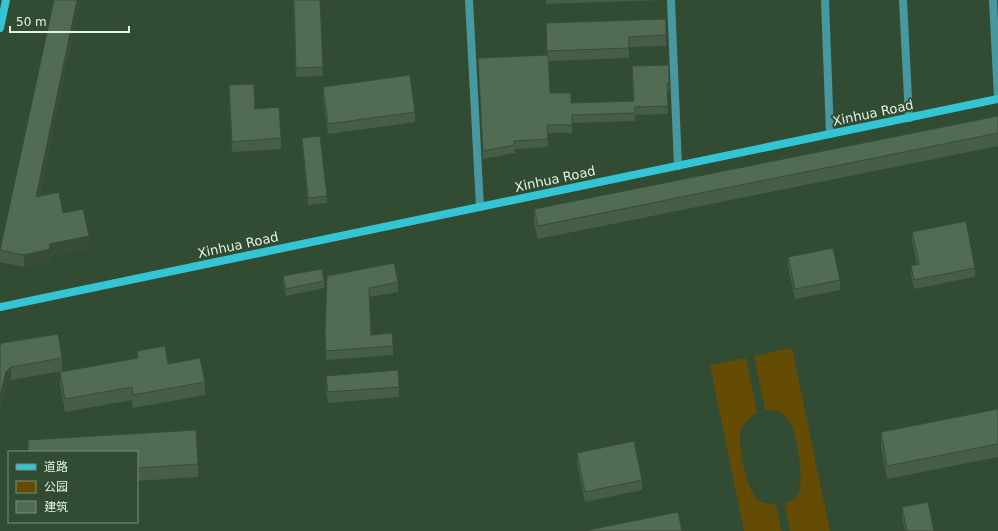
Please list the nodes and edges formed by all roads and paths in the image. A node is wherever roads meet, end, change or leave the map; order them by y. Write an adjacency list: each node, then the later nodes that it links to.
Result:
1 (6, 0): 7 (main road)
2 (469, 0): 12 (street)
3 (671, 0): 11 (street)
4 (825, 0): 10 (street)
5 (903, 0): 9 (street)
6 (993, 0): 8 (street)
7 (0, 28)
8 (998, 99): 9 (main road, Xinhua Road)
9 (909, 118): 10 (main road, Xinhua Road)
10 (830, 134): 11 (main road, Xinhua Road)
11 (678, 166): 12 (main road, Xinhua Road)
12 (480, 207): 13 (main road, Xinhua Road)
13 (0, 307)

